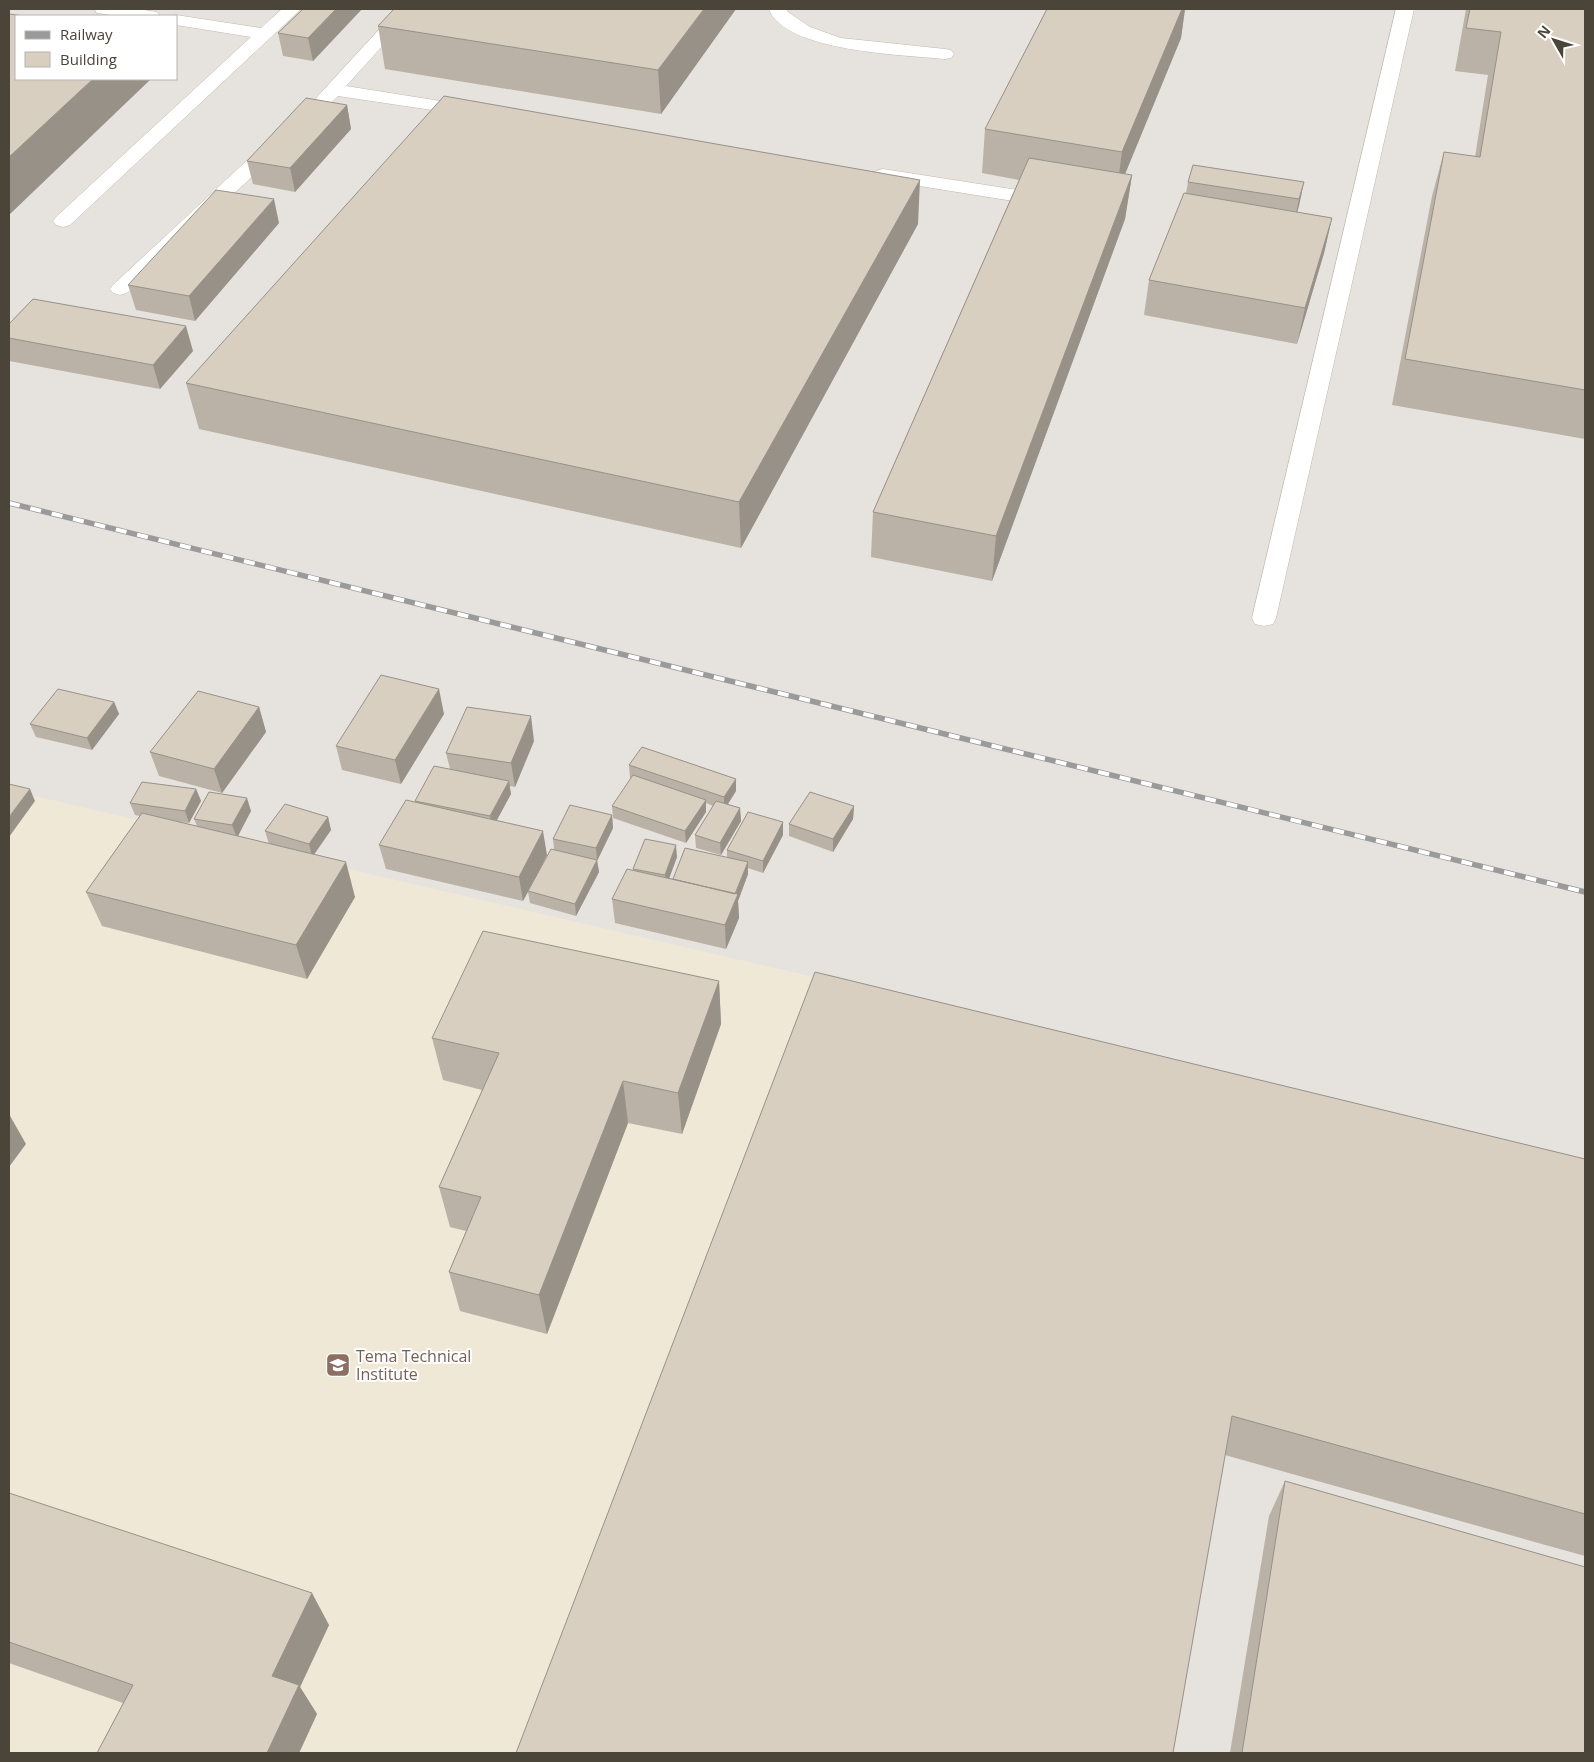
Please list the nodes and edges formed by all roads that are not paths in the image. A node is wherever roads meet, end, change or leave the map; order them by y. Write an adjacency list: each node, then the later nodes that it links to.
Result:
1 (103, 9): 6 (lane)
2 (292, 9): 8 (lane)
3 (408, 9): 10 (lane)
4 (778, 9): 9 (lane)
5 (1405, 9): 18 (lane)
6 (144, 15)
7 (178, 20): 8 (lane)
8 (264, 34): 16 (lane)
9 (945, 54)
10 (335, 90): 11 (lane); 12 (lane)
11 (314, 110)
12 (493, 115)
13 (292, 130): 17 (lane)
14 (867, 172): 15 (lane)
15 (1054, 201)
16 (63, 221)
17 (120, 289)
18 (1264, 618)

